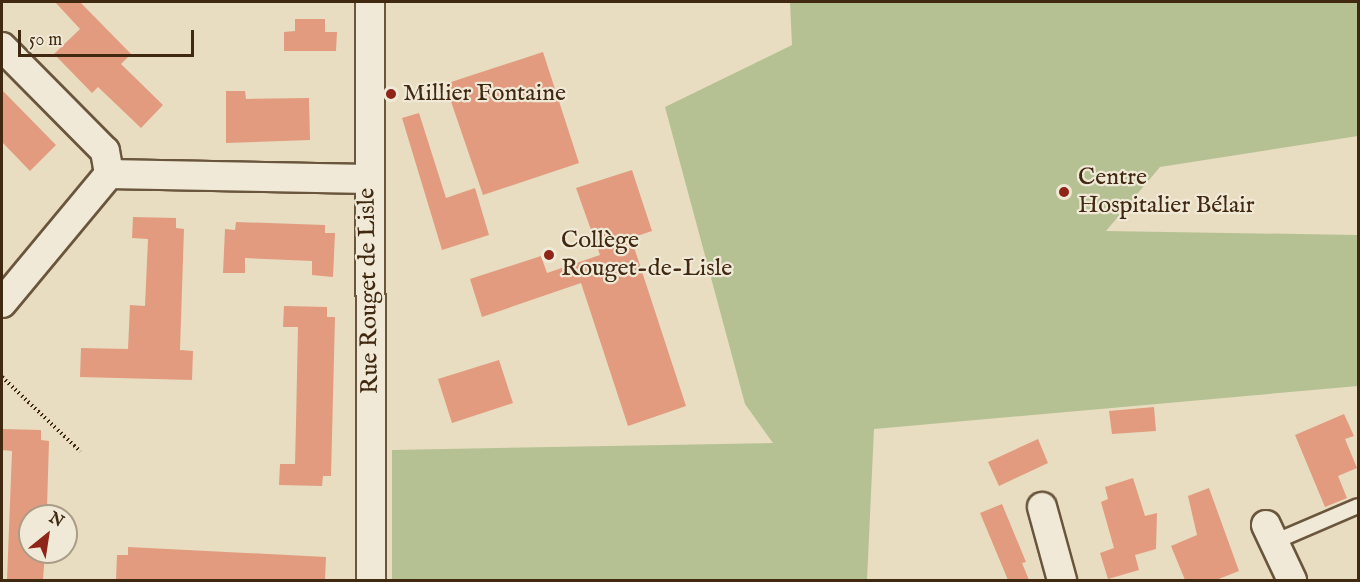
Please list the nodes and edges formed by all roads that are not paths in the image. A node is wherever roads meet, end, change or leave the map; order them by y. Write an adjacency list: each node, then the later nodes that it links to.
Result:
1 (370, 2): 4 (street, Rue Rouget de Lisle)
2 (2, 47): 3 (street)
3 (109, 174): 4 (street); 5 (street)
4 (368, 179): 9 (street, Rue Rouget de Lisle)
5 (2, 303)
6 (1359, 506): 8 (lane)
7 (1042, 507): 10 (street)
8 (1270, 533): 11 (street)
9 (371, 580)
10 (1062, 580)
11 (1292, 580)

